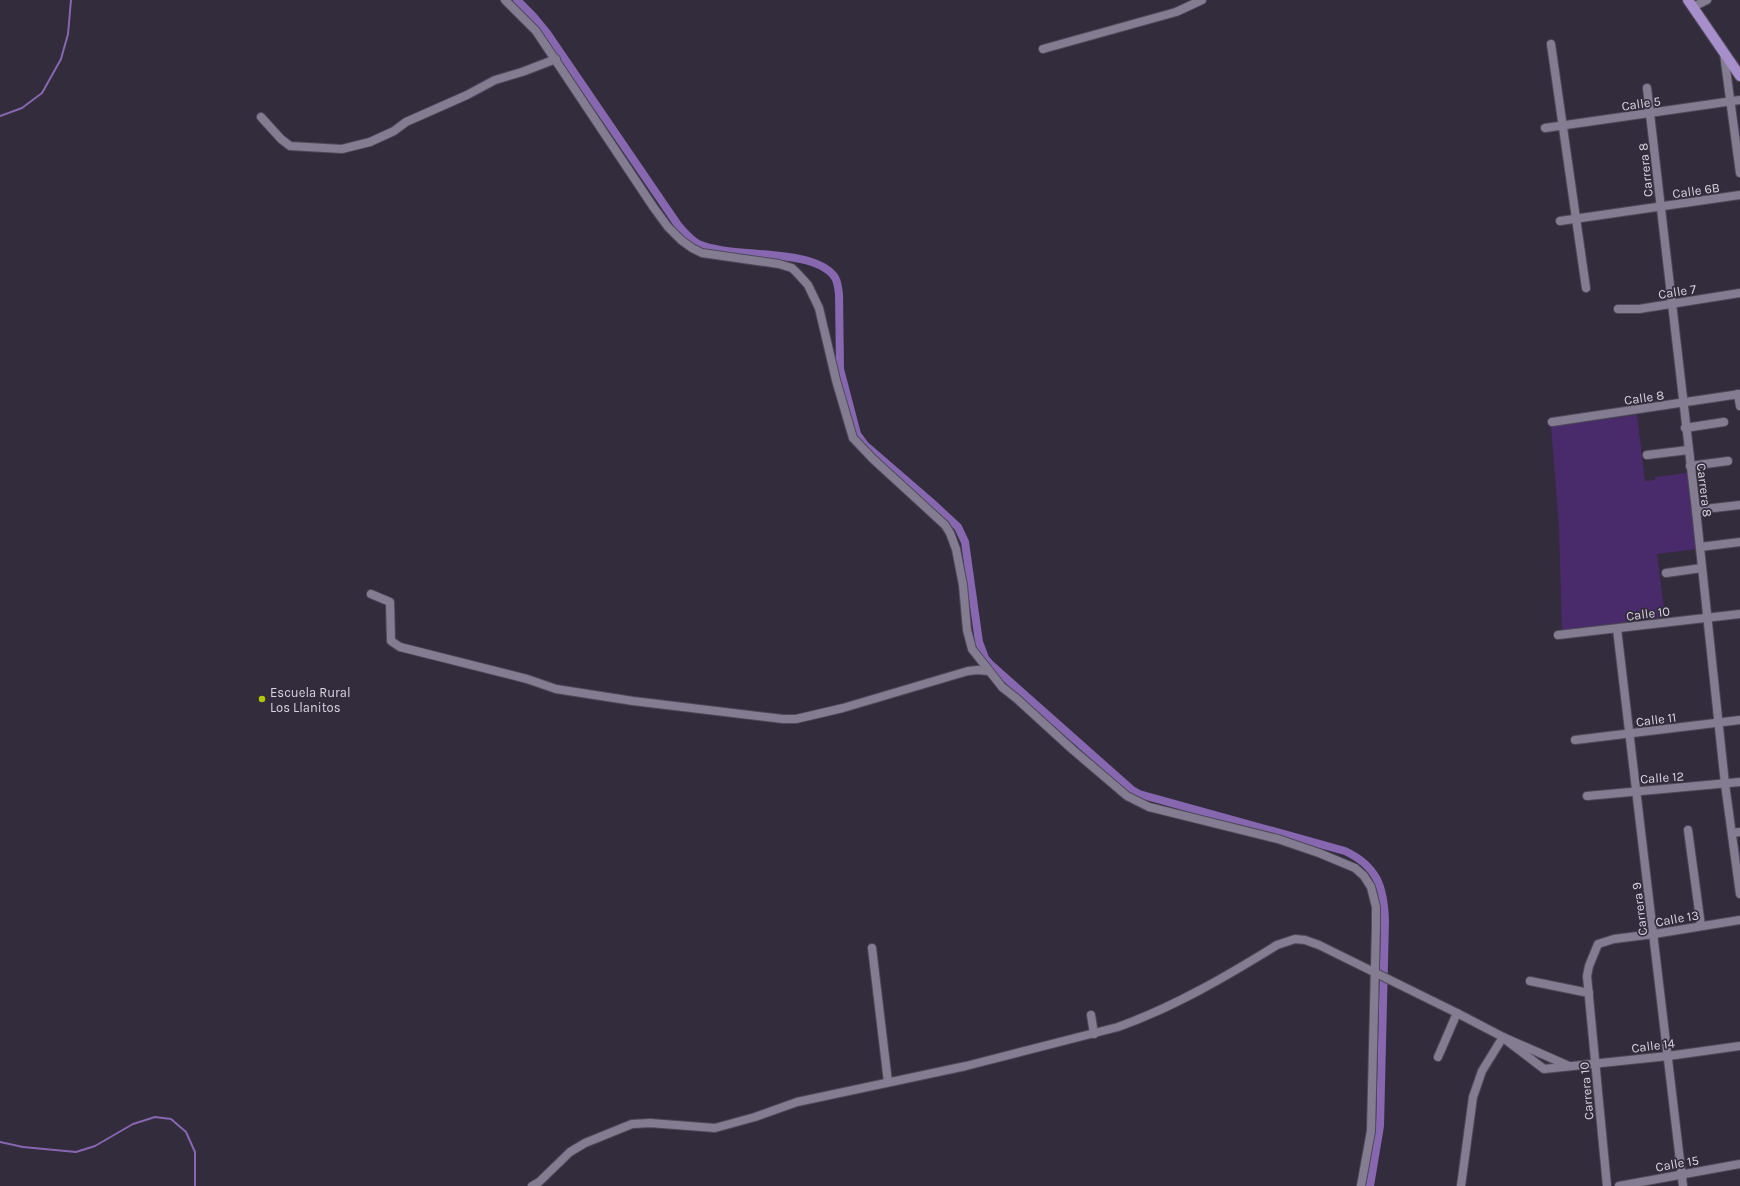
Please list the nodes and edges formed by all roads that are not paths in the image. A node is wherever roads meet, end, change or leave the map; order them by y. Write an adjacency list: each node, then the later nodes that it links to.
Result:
1 (505, 0): 8 (street)
2 (1202, 0): 6 (street)
3 (1707, 0): 4 (street)
4 (1690, 3): 7 (main road)
5 (1551, 44): 15 (street)
6 (1043, 49)
7 (1724, 54): 9 (main road); 12 (street)
8 (556, 59): 14 (street); 47 (street)
9 (1740, 76)
10 (1647, 88): 13 (street, Carrera 8)
11 (1740, 100): 12 (street, Calle 5)
12 (1731, 101): 13 (street, Calle 5); 17 (street)
13 (1651, 114): 15 (street, Calle 5); 19 (street, Carrera 8)
14 (261, 117)
15 (1562, 126): 16 (street, Calle 5); 20 (street)
16 (1545, 128)
17 (1740, 173)
18 (1740, 196): 19 (street, Calle 6B)
19 (1661, 207): 20 (street, Calle 6B); 24 (street, Carrera 8)
20 (1576, 218): 21 (street, Calle 6B); 22 (street)
21 (1560, 221)
22 (1586, 288)
23 (1740, 293): 24 (street, Calle 7)
24 (1672, 305): 25 (street, Calle 7); 27 (street, Carrera 8)
25 (1618, 309)
26 (1739, 394): 27 (street, Calle 8); 28 (street)
27 (1682, 403): 29 (street, Calle 8); 31 (street, Carrera 8)
28 (1740, 406)
29 (1552, 422)
30 (1724, 422): 31 (street)
31 (1685, 428): 32 (street, Carrera 8)
32 (1688, 450): 33 (street); 35 (street, Carrera 8)
33 (1647, 455)
34 (1728, 461): 35 (street)
35 (1690, 466): 37 (street, Carrera 8)
36 (1740, 505): 37 (street)
37 (1696, 510): 39 (street, Carrera 8)
38 (1740, 542): 39 (street)
39 (1700, 547): 40 (street, Carrera 8)
40 (1702, 568): 41 (street); 44 (street, Carrera 8)
41 (1666, 573)
42 (371, 594): 47 (street)
43 (1740, 614): 44 (street, Calle 10)
44 (1707, 618): 45 (street, Calle 10); 49 (street, Carrera 8)
45 (1617, 629): 46 (street, Calle 10); 50 (street, Carrera 9)
46 (1558, 635)
47 (988, 671): 63 (street)
48 (1740, 720): 49 (street, Calle 11)
49 (1719, 723): 50 (street, Calle 11); 53 (street, Carrera 8)
50 (1630, 734): 51 (street, Calle 11); 54 (street, Carrera 9)
51 (1575, 740)
52 (1740, 782): 53 (street, Calle 12)
53 (1725, 784): 54 (street, Calle 12); 57 (street, Carrera 8)
54 (1637, 791): 55 (street, Calle 12); 61 (street, Carrera 9)
55 (1587, 796)
56 (1688, 830): 60 (street)
57 (1736, 833): 58 (street, Carrera 8)
58 (1740, 894)
59 (1740, 920): 60 (street, Calle 13)
60 (1701, 926): 61 (street, Calle 13)
61 (1654, 934): 65 (street, Calle 13); 72 (street, Carrera 9)
62 (872, 948): 75 (street)
63 (1375, 973): 66 (street, Calle 14); 68 (street, Calle 14); 79 (street)
64 (1530, 981): 65 (street)
65 (1589, 993): 73 (street, Carrera 10)
66 (1457, 1012): 69 (street, Calle 14); 71 (street)
67 (1091, 1015): 68 (street)
68 (1094, 1034): 75 (street, Calle 14)
69 (1503, 1037): 74 (street, Calle 14); 74 (street, Calle 14); 80 (street)
70 (1740, 1046): 72 (street, Calle 14)
71 (1438, 1056)
72 (1668, 1056): 73 (street, Calle 14); 77 (street, Carrera 9)
73 (1596, 1064): 74 (street, Calle 14); 81 (street, Carrera 10)
74 (1569, 1066)
75 (888, 1082): 78 (street, Calle 14)
76 (1740, 1164): 77 (street, Calle 15)
77 (1681, 1174): 82 (street, Calle 15); 83 (street, Carrera 9)
78 (532, 1186)
79 (1361, 1186)
80 (1461, 1186)
81 (1607, 1186)
82 (1619, 1186)
83 (1683, 1186)

